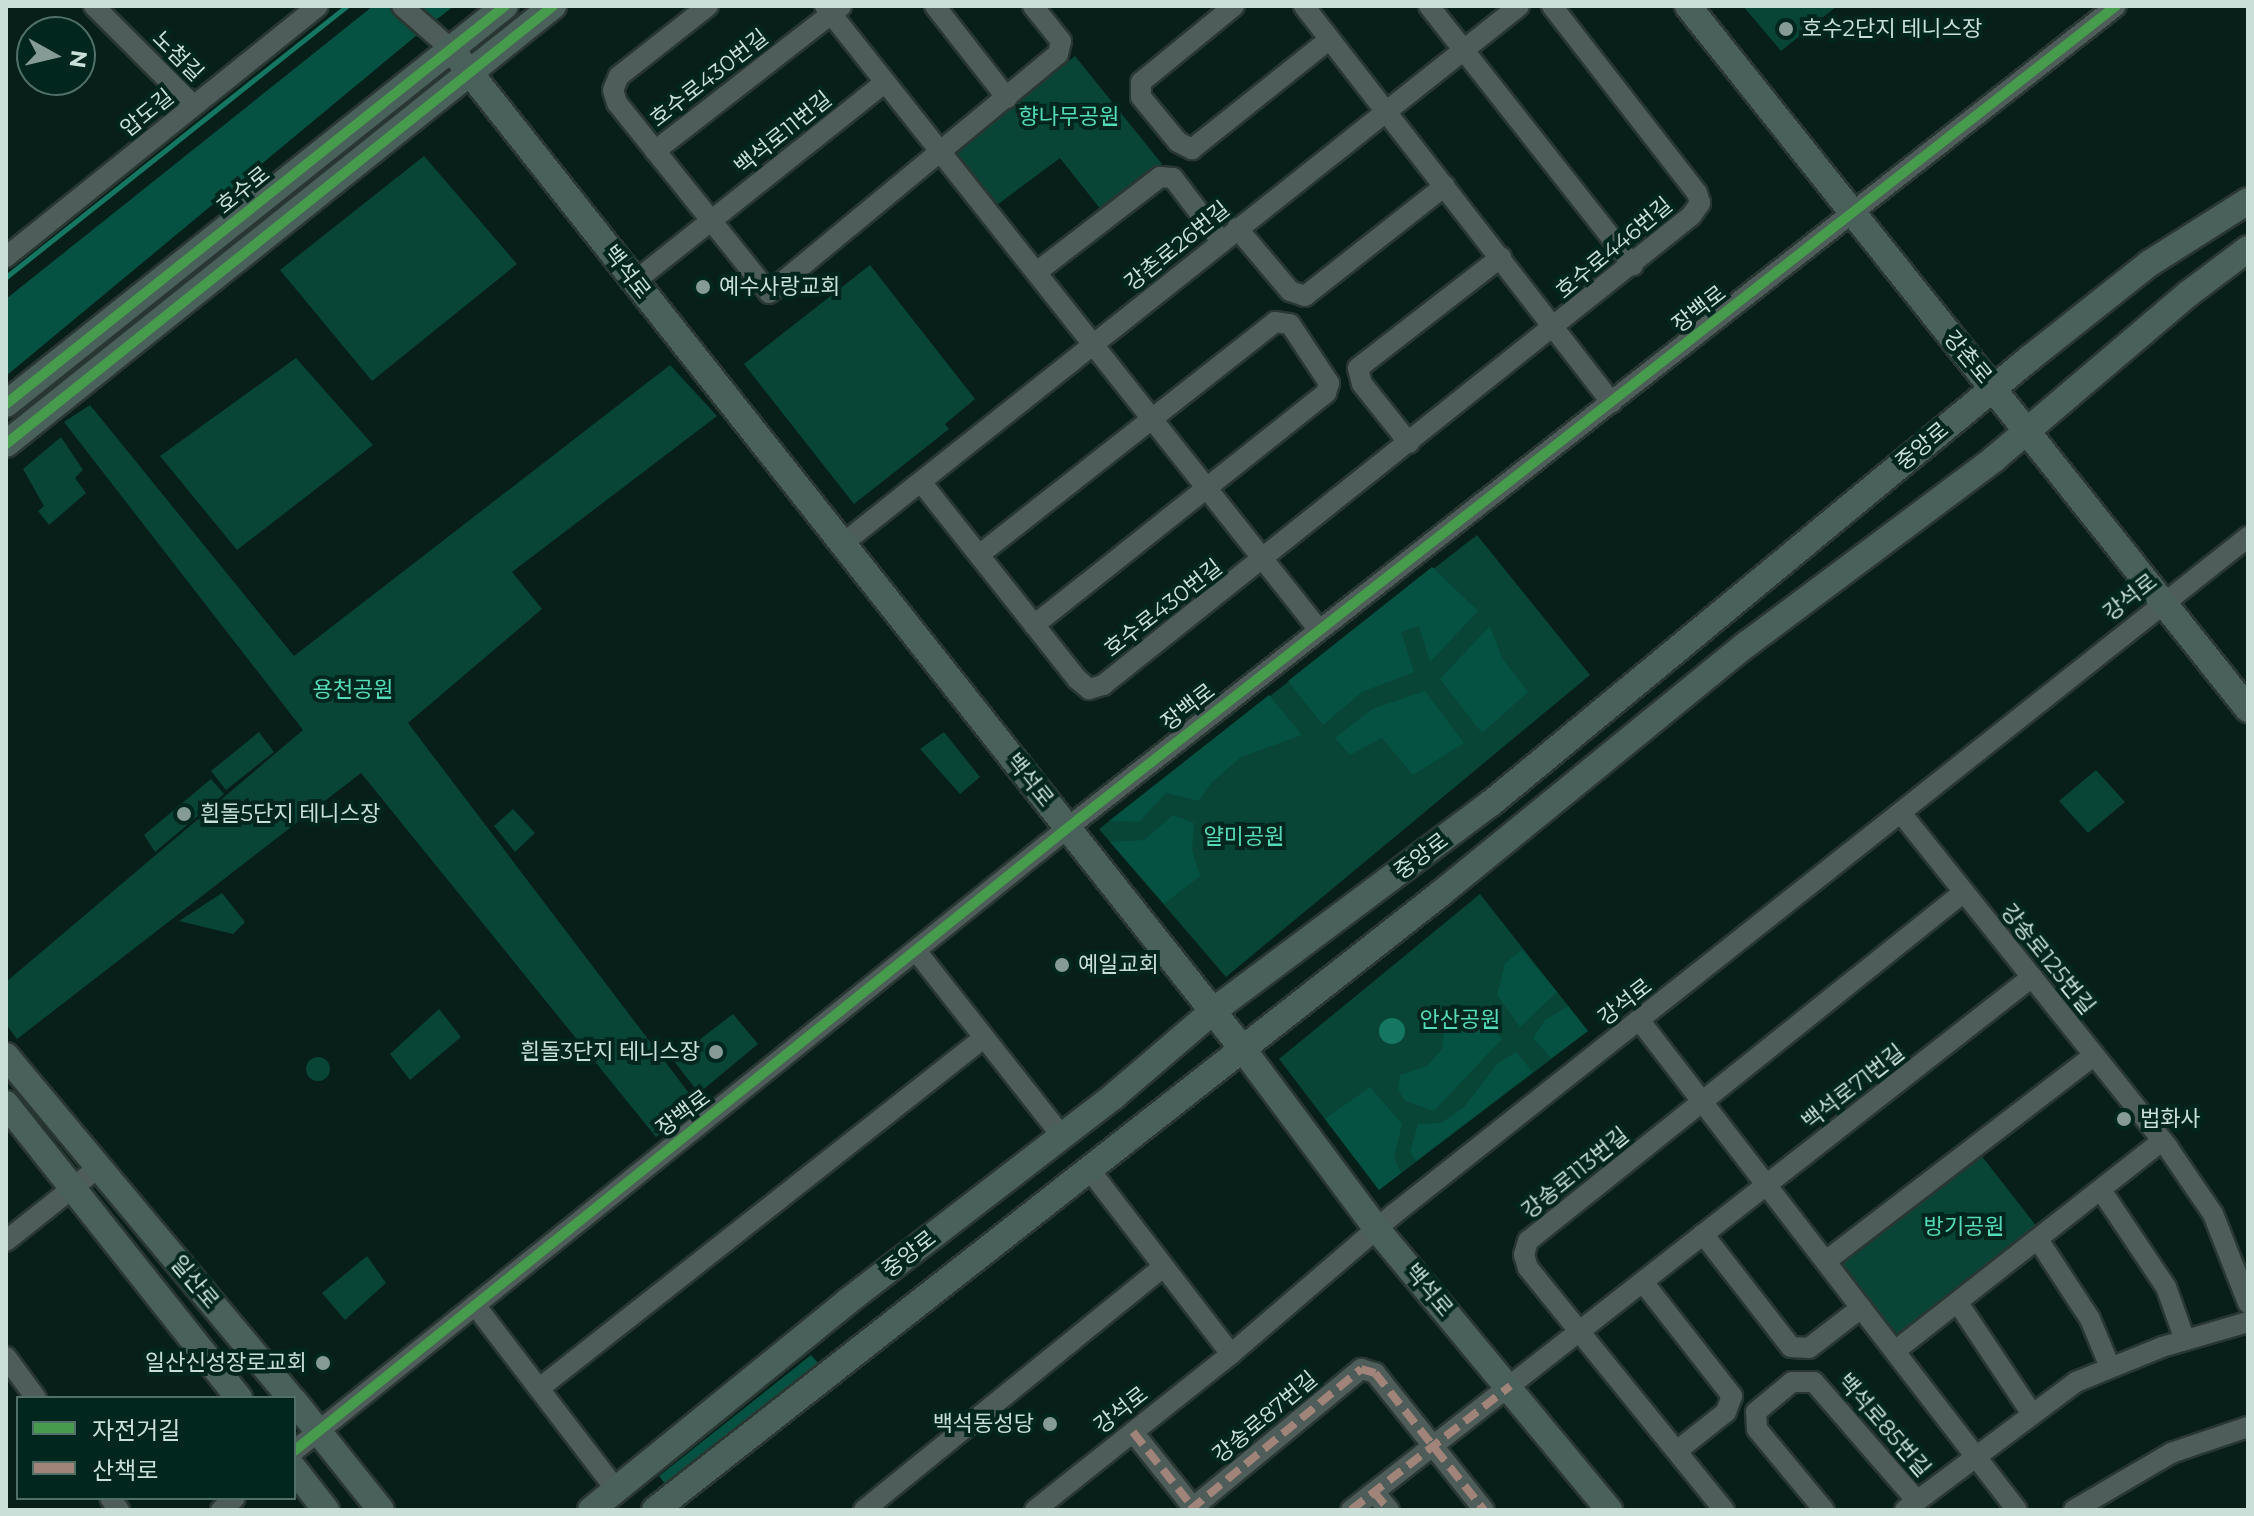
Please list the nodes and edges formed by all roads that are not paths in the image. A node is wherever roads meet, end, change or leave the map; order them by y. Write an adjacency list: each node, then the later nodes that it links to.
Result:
1 (94, 6): 23 (street, 노첨길)
2 (318, 6): 23 (street, 압도길)
3 (402, 6): 18 (street)
4 (505, 6): 18 (main road, 호수로)
5 (553, 6): 20 (main road)
6 (708, 6): 25 (street)
7 (935, 6): 22 (street)
8 (1033, 6): 22 (street)
9 (1234, 6): 17 (street)
10 (1304, 6): 17 (street, 호수로446번길)
11 (1429, 6): 19 (street)
12 (1519, 6): 19 (street, 강촌로26번길)
13 (1552, 6): 35 (street, 호수로446번길)
14 (1688, 6): 29 (main road, 강촌로)
15 (2116, 6): 29 (street, 장백로)
16 (832, 9): 21 (street, 호수로430번길); 25 (street, 호수로430번길)
17 (1330, 39): 24 (street, 호수로446번길)
18 (451, 49): 20 (main road, 백석로); 42 (main road, 호수로)
19 (1463, 49): 24 (street, 강촌로26번길); 35 (street)
20 (470, 72): 37 (main road, 백석로); 46 (main road)
21 (885, 82): 26 (street, 호수로430번길); 30 (street, 백석로11번길)
22 (1007, 98): 26 (street)
23 (194, 106): 33 (street, 압도길)
24 (1386, 111): 27 (street, 호수로446번길); 31 (street, 강촌로26번길)
25 (655, 151): 30 (street)
26 (940, 151): 30 (street); 36 (street, 호수로430번길)
27 (1445, 186): 31 (street); 34 (street, 호수로446번길)
28 (2248, 201): 40 (main road, 중앙로)
29 (1851, 215): 40 (main road, 강촌로); 41 (street, 장백로)
30 (711, 222): 37 (street, 백석로11번길)
31 (1229, 235): 36 (street); 39 (street, 강촌로26번길)
32 (2248, 249): 44 (main road, 중앙로)
33 (6, 257)
34 (1501, 257): 38 (street, 호수로446번길); 45 (street)
35 (1633, 265): 38 (street, 호수로446번길)
36 (1038, 271): 39 (street, 호수로430번길)
37 (634, 282): 50 (main road, 백석로)
38 (1556, 327): 41 (street, 호수로446번길); 45 (street, 호수로446번길)
39 (1095, 342): 43 (street, 호수로430번길); 47 (street, 강촌로26번길)
40 (1994, 388): 44 (main road, 강촌로); 62 (main road, 중앙로)
41 (1612, 403): 55 (street, 장백로)
42 (6, 404)
43 (1154, 417): 48 (street, 호수로430번길); 48 (street); 51 (street)
44 (2029, 432): 53 (main road, 강촌로); 65 (main road, 중앙로)
45 (1409, 443): 52 (street, 호수로430번길)
46 (6, 444)
47 (921, 482): 50 (street, 강촌로26번길); 51 (street)
48 (1208, 486): 52 (street, 호수로430번길); 54 (street)
49 (2248, 537): 53 (street, 강석로)
50 (841, 545): 58 (main road, 백석로)
51 (979, 555): 54 (street)
52 (1264, 559): 54 (street, 호수로430번길); 55 (street, 호수로430번길)
53 (2162, 601): 56 (main road, 강촌로); 57 (street, 강석로)
54 (1034, 625)
55 (1319, 630): 58 (street, 장백로)
56 (2248, 709)
57 (1901, 813): 59 (street, 강송로125번길); 63 (street, 강석로)
58 (1068, 828): 60 (street, 장백로); 62 (main road, 백석로)
59 (1964, 892): 61 (street, 강송로125번길); 68 (street, 강송로113번길)
60 (917, 952): 64 (street); 86 (street, 장백로)
61 (2032, 977): 66 (street, 강송로125번길); 75 (street, 백석로71번길)
62 (1213, 1011): 65 (main road, 백석로); 70 (main road, 중앙로)
63 (1640, 1021): 68 (street); 77 (street, 강석로)
64 (981, 1040): 70 (street); 96 (street)
65 (1242, 1048): 73 (main road, 중앙로); 77 (main road, 백석로)
66 (2094, 1055): 71 (street, 강송로125번길); 81 (street)
67 (6, 1056): 72 (main road, 일산로)
68 (1701, 1103): 75 (street); 89 (street, 강송로113번길)
69 (6, 1104): 74 (main road, 일산로)
70 (1062, 1136): 110 (main road, 중앙로)
71 (2162, 1141): 76 (street); 85 (street, 강송로125번길)
72 (99, 1167): 74 (street); 99 (main road, 일산로)
73 (1089, 1169): 82 (street); 117 (main road, 중앙로)
74 (74, 1185): 79 (street); 98 (main road, 일산로)
75 (1765, 1185): 78 (street, 백석로71번길); 81 (street)
76 (2101, 1190): 80 (street); 90 (street)
77 (1376, 1228): 92 (street, 강석로); 95 (main road, 백석로)
78 (1703, 1234): 83 (street, 백석로71번길); 87 (street)
79 (6, 1241)
80 (2039, 1241): 84 (street); 94 (street)
81 (1826, 1261): 87 (street)
82 (1163, 1267): 92 (street); 118 (street)
83 (1643, 1282): 89 (street, 백석로71번길); 107 (street)
84 (1958, 1303): 91 (street); 101 (street)
85 (2248, 1303)
86 (475, 1305): 96 (street); 103 (street, 장백로)
87 (1861, 1308): 91 (street)
88 (2248, 1322): 90 (street, 백석로85번길)
89 (1579, 1332): 95 (street, 백석로71번길); 107 (street)
90 (2185, 1340): 94 (street, 백석로85번길)
91 (1895, 1351): 108 (street)
92 (1231, 1354): 104 (street, 강석로)
93 (6, 1357): 97 (street)
94 (2110, 1367): 101 (street, 백석로85번길)
95 (1510, 1386): 105 (street, 백석로71번길); 123 (main road, 백석로)
96 (541, 1387): 110 (street)
97 (35, 1396)
98 (237, 1396)
99 (290, 1396)
100 (296, 1404): 103 (main road, 일산로)
101 (2032, 1414): 108 (street, 백석로85번길)
102 (2248, 1427): 127 (street)
103 (319, 1431): 106 (street, 장백로); 115 (main road, 일산로)
104 (1133, 1432): 113 (street, 강송로87번길); 119 (street, 강석로)
105 (1435, 1445): 111 (street, 백석로71번길); 113 (street, 강송로87번길); 122 (street)
106 (296, 1449)
107 (1680, 1452): 124 (street)
108 (1975, 1455): 112 (street, 백석로85번길); 126 (street)
109 (296, 1472): 114 (main road)
110 (617, 1491): 116 (main road, 중앙로)
111 (1374, 1492): 120 (street, 백석로71번길); 121 (street)
112 (1911, 1505): 125 (street, 백석로85번길)
113 (1193, 1509)
114 (326, 1510)
115 (381, 1510)
116 (591, 1510)
117 (655, 1510)
118 (864, 1510)
119 (1035, 1510)
120 (1351, 1510)
121 (1389, 1510)
122 (1484, 1510)
123 (1609, 1510)
124 (1724, 1510)
125 (1824, 1510)
126 (2017, 1510)
127 (2074, 1510)

